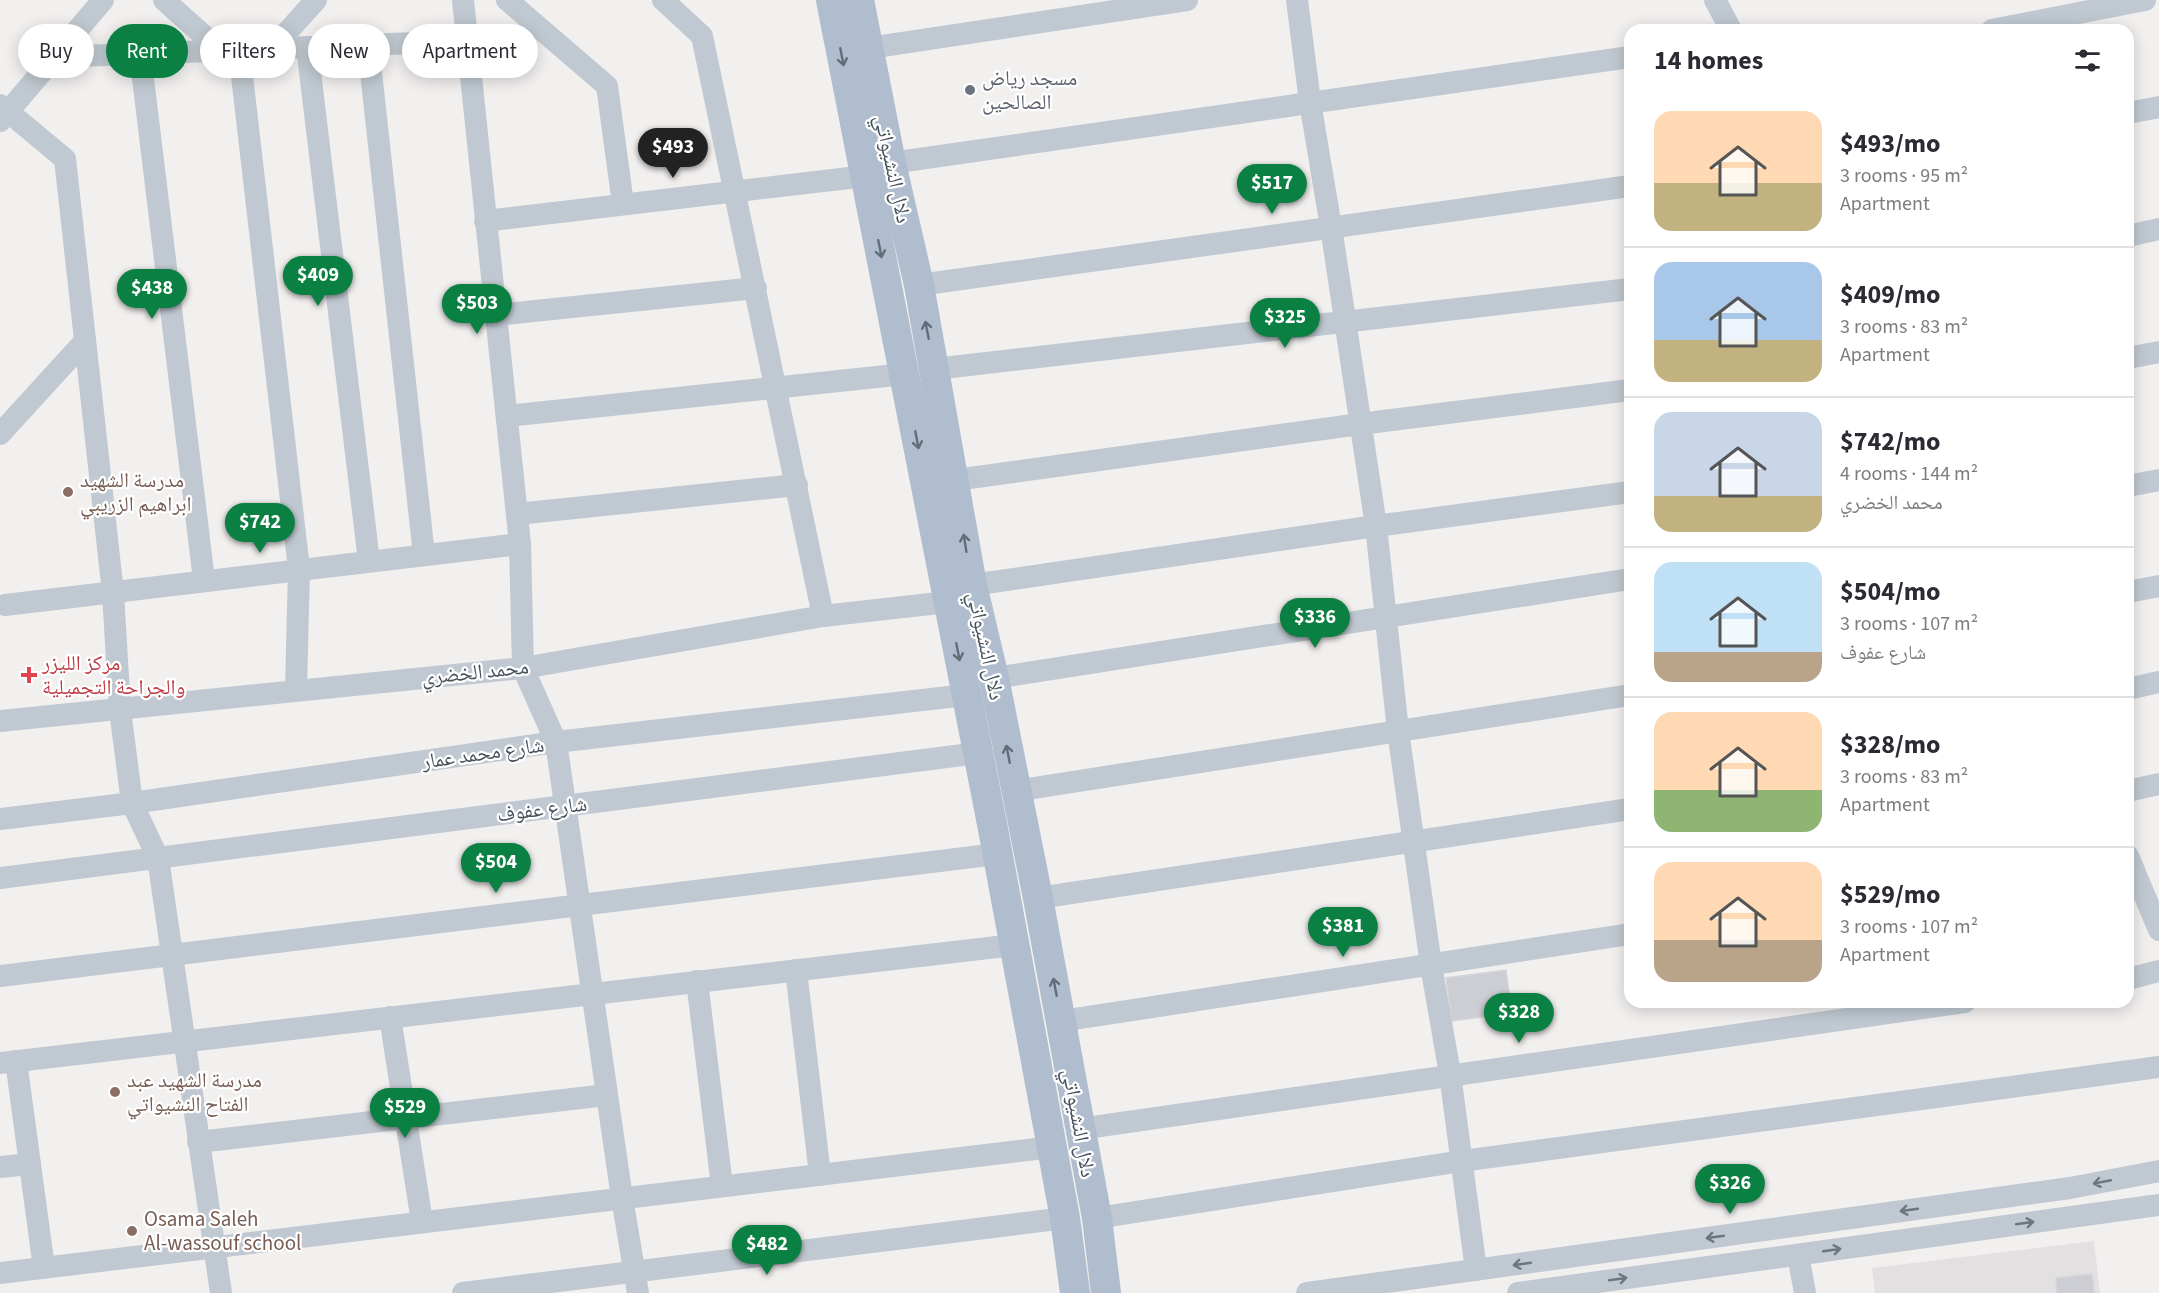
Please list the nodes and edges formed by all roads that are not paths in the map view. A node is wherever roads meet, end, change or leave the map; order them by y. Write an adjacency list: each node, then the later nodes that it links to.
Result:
1 (103, 0): 13 (street)
2 (164, 0): 18 (street)
3 (316, 0): 14 (street)
4 (463, 0): 15 (street)
5 (663, 0): 34 (street)
6 (831, 0): 32 (main road, دلال النشيواتي, one-way to 32)
7 (859, 0): 21 (main road, دلال النشيواتي)
8 (1187, 0): 21 (street)
9 (1297, 0): 28 (street)
10 (1715, 0): 16 (street)
11 (2145, 0): 17 (street)
12 (514, 2): 35 (street)
13 (82, 24)
14 (295, 24)
15 (465, 24)
16 (1728, 24)
17 (2023, 24)
18 (200, 28)
19 (307, 47): 20 (street); 64 (street)
20 (296, 48)
21 (869, 48): 32 (main road, دلال النشيواتي)
22 (1624, 58): 28 (street)
23 (35, 78): 31 (street)
24 (143, 78): 66 (street)
25 (234, 78): 65 (street)
26 (372, 78): 63 (street)
27 (470, 78): 36 (street)
28 (1310, 102): 32 (street); 37 (street)
29 (2159, 107): 30 (street)
30 (2134, 112)
31 (3, 113): 45 (street)
32 (878, 170): 34 (street); 40 (main road, دلال النشيواتي); 49 (main road, دلال النشيواتي, one-way to 49)
33 (1624, 187): 37 (street)
34 (736, 192): 35 (street); 41 (street)
35 (623, 204): 36 (street)
36 (485, 221): 43 (street)
37 (1331, 227): 40 (street); 44 (street)
38 (2159, 229): 39 (street)
39 (2134, 235)
40 (919, 285): 48 (main road, دلال النشيواتي, one-way to 40)
41 (756, 288): 43 (street); 50 (street)
42 (1624, 290): 44 (street)
43 (496, 315): 52 (street)
44 (1345, 322): 48 (street); 53 (street)
45 (85, 341): 54 (street); 70 (street)
46 (2159, 352): 47 (street)
47 (2134, 357)
48 (934, 369): 55 (main road, دلال النشيواتي)
49 (905, 374): 50 (street); 71 (main road, دلال النشيواتي, one-way to 71)
50 (777, 388): 52 (street); 57 (street)
51 (1624, 391): 53 (street)
52 (507, 416): 60 (street)
53 (1360, 424): 55 (street); 61 (street)
54 (0, 434)
55 (955, 480): 71 (main road, دلال النشيواتي, one-way to 55)
56 (2159, 480): 58 (street)
57 (796, 485): 60 (street); 73 (street)
58 (2134, 485)
59 (1624, 493): 61 (street, محمد الخضري)
60 (517, 514): 62 (street)
61 (1376, 526): 71 (street, محمد الخضري); 74 (street)
62 (520, 544): 63 (street); 75 (street)
63 (424, 555): 64 (street)
64 (369, 561): 65 (street)
65 (299, 569): 66 (street); 79 (street)
66 (204, 580): 70 (street)
67 (1624, 580): 74 (street)
68 (2159, 586): 69 (street)
69 (2134, 591)
70 (113, 593): 72 (street); 82 (street)
71 (965, 594): 73 (street, محمد الخضري); 76 (main road, دلال النشيواتي); 80 (main road, دلال النشيواتي, one-way to 80)
72 (5, 605)
73 (823, 616): 75 (street, محمد الخضري)
74 (1386, 617): 76 (street); 84 (street)
75 (523, 668): 79 (street, محمد الخضري); 85 (street)
76 (994, 678): 89 (main road, دلال النشيواتي, one-way to 76)
77 (2159, 682): 78 (street)
78 (2134, 688)
79 (296, 689): 82 (street, محمد الخضري)
80 (966, 695): 85 (street, شارع محمد عمار); 86 (main road, دلال النشيواتي)
81 (1624, 696): 84 (street)
82 (120, 710): 83 (street, محمد الخضري); 90 (street)
83 (0, 721)
84 (1398, 730): 89 (street); 94 (street)
85 (556, 742): 90 (street, شارع محمد عمار); 91 (street)
86 (978, 753): 91 (street, شارع عفوف); 95 (main road, دلال النشيواتي)
87 (2159, 784): 88 (street)
88 (2134, 790)
89 (1015, 791): 99 (main road, دلال النشيواتي)
90 (132, 803): 93 (street, شارع محمد عمار); 96 (street)
91 (566, 806): 96 (street, شارع عفوف); 101 (street)
92 (1624, 810): 94 (street)
93 (0, 819)
94 (1414, 843): 99 (street); 106 (street)
95 (998, 854): 101 (street); 104 (main road, دلال النشيواتي)
96 (158, 858): 98 (street, شارع عفوف); 105 (street)
97 (2134, 867): 100 (street)
98 (0, 878)
99 (1038, 898): 115 (main road, دلال النشيواتي, one-way to 99)
100 (2153, 900): 102 (street)
101 (580, 904): 105 (street); 112 (street)
102 (2159, 930)
103 (1624, 935): 106 (street)
104 (1014, 945): 107 (street); 124 (main road, دلال النشيواتي)
105 (171, 954): 109 (street); 116 (street)
106 (1431, 965): 115 (street); 119 (street)
107 (795, 970): 111 (street); 129 (street)
108 (2159, 971): 110 (street)
109 (0, 976)
110 (2134, 977)
111 (697, 981): 112 (street); 130 (street)
112 (593, 994): 114 (street); 120 (street)
113 (1922, 1008): 119 (street)
114 (390, 1017): 116 (street); 121 (street)
115 (1061, 1021): 122 (main road, دلال النشيواتي)
116 (184, 1041): 117 (street); 123 (street)
117 (8, 1062): 126 (street)
118 (2159, 1067): 125 (street)
119 (1450, 1074): 122 (street); 125 (street)
120 (608, 1095): 121 (street); 131 (street)
121 (406, 1119): 123 (street); 135 (street)
122 (1079, 1129): 134 (main road, دلال النشيواتي)
123 (198, 1142): 136 (street)
124 (1052, 1147): 129 (street); 133 (main road, دلال النشيواتي)
125 (1462, 1161): 134 (street); 139 (street)
126 (30, 1164): 127 (street); 138 (street)
127 (0, 1167)
128 (2159, 1171): 139 (street, one-way to 139)
129 (820, 1174): 130 (street)
130 (722, 1186): 131 (street)
131 (622, 1198): 135 (street); 141 (street)
132 (2159, 1205): 137 (street, one-way to 132)
133 (1065, 1218): 141 (street); 144 (main road, دلال النشيواتي)
134 (1097, 1218): 145 (main road, دلال النشيواتي)
135 (422, 1222): 136 (street)
136 (213, 1248): 138 (street); 142 (street)
137 (1798, 1255): 147 (street, one-way to 137); 148 (street)
138 (44, 1268): 140 (street)
139 (1476, 1270): 146 (street)
140 (0, 1273)
141 (637, 1282): 143 (street)
142 (221, 1293)
143 (463, 1293)
144 (1075, 1293)
145 (1106, 1293)
146 (1307, 1293)
147 (1518, 1293)
148 (1804, 1293)

